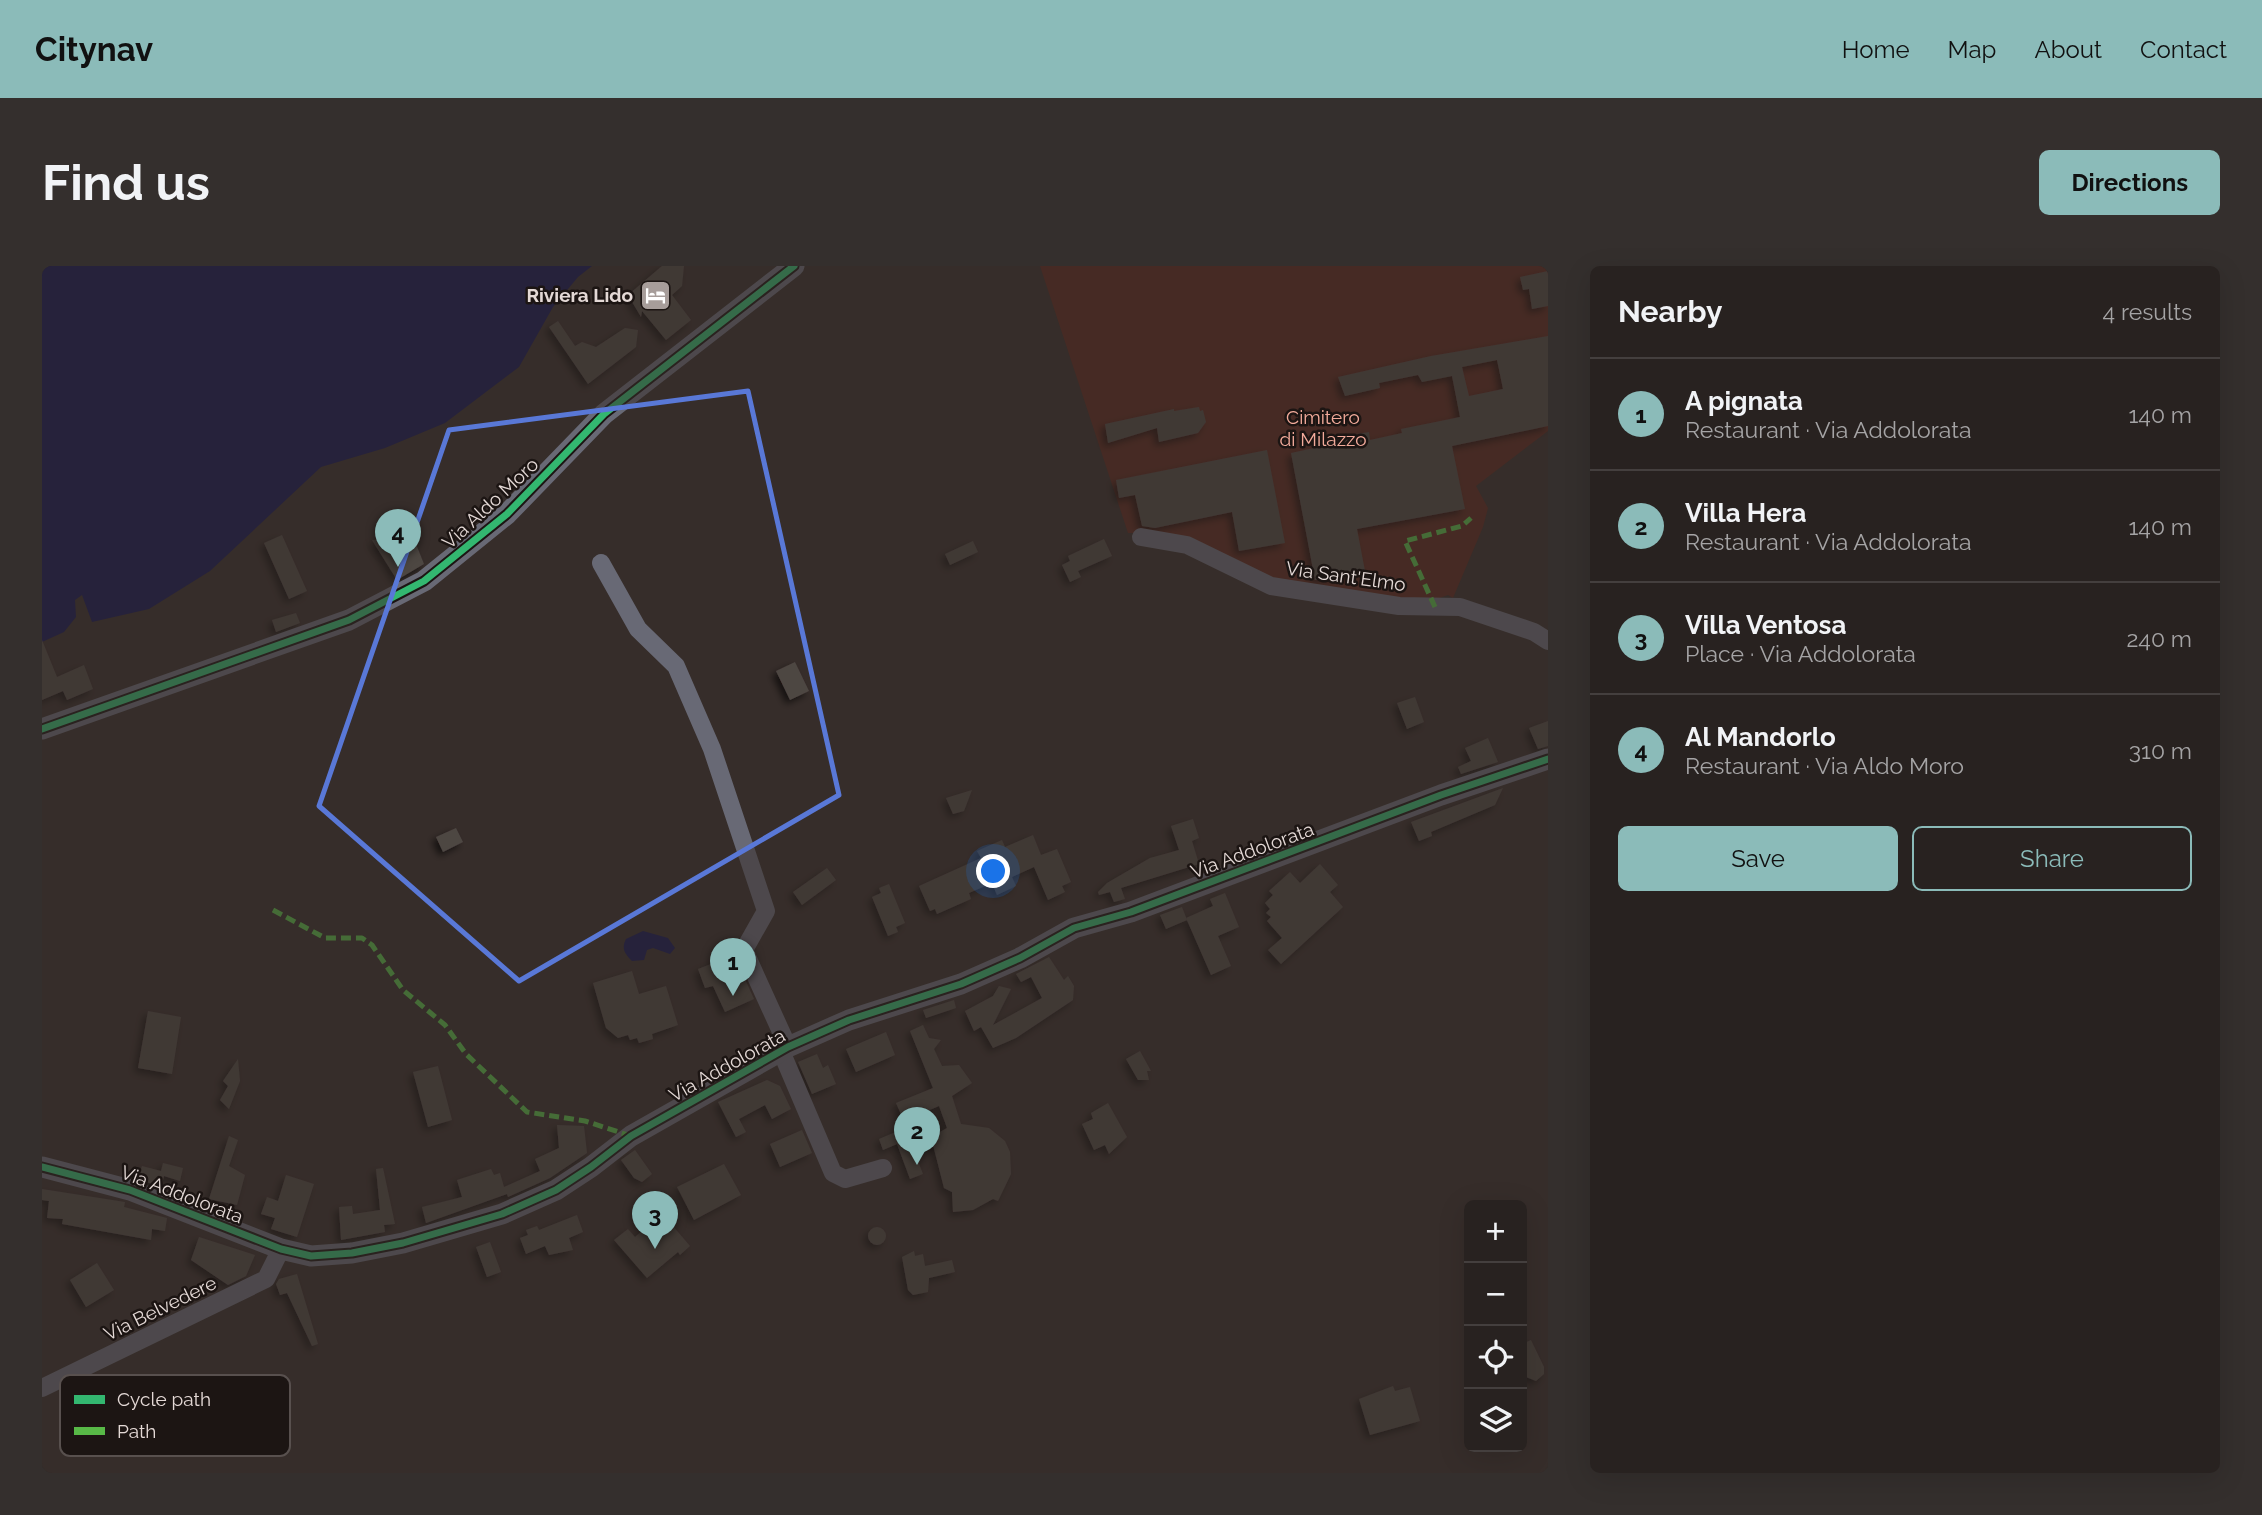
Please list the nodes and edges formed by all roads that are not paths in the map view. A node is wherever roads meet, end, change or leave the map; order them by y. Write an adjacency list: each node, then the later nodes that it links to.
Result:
1 (794, 266): 5 (street, Via Aldo Moro)
2 (1141, 537): 4 (street, Via Sant'Elmo)
3 (601, 563): 7 (street, Via Addolorata)
4 (1548, 641)
5 (42, 729)
6 (1548, 759): 7 (street, Via Addolorata)
7 (785, 1049): 9 (street, Via Addolorata); 10 (street, Via Addolorata)
8 (42, 1167): 10 (street, Via Addolorata)
9 (883, 1168)
10 (281, 1249): 11 (street, Via Belvedere)
11 (69, 1375)
12 (60, 1379): 13 (street, Via Belvedere)
13 (42, 1388)

